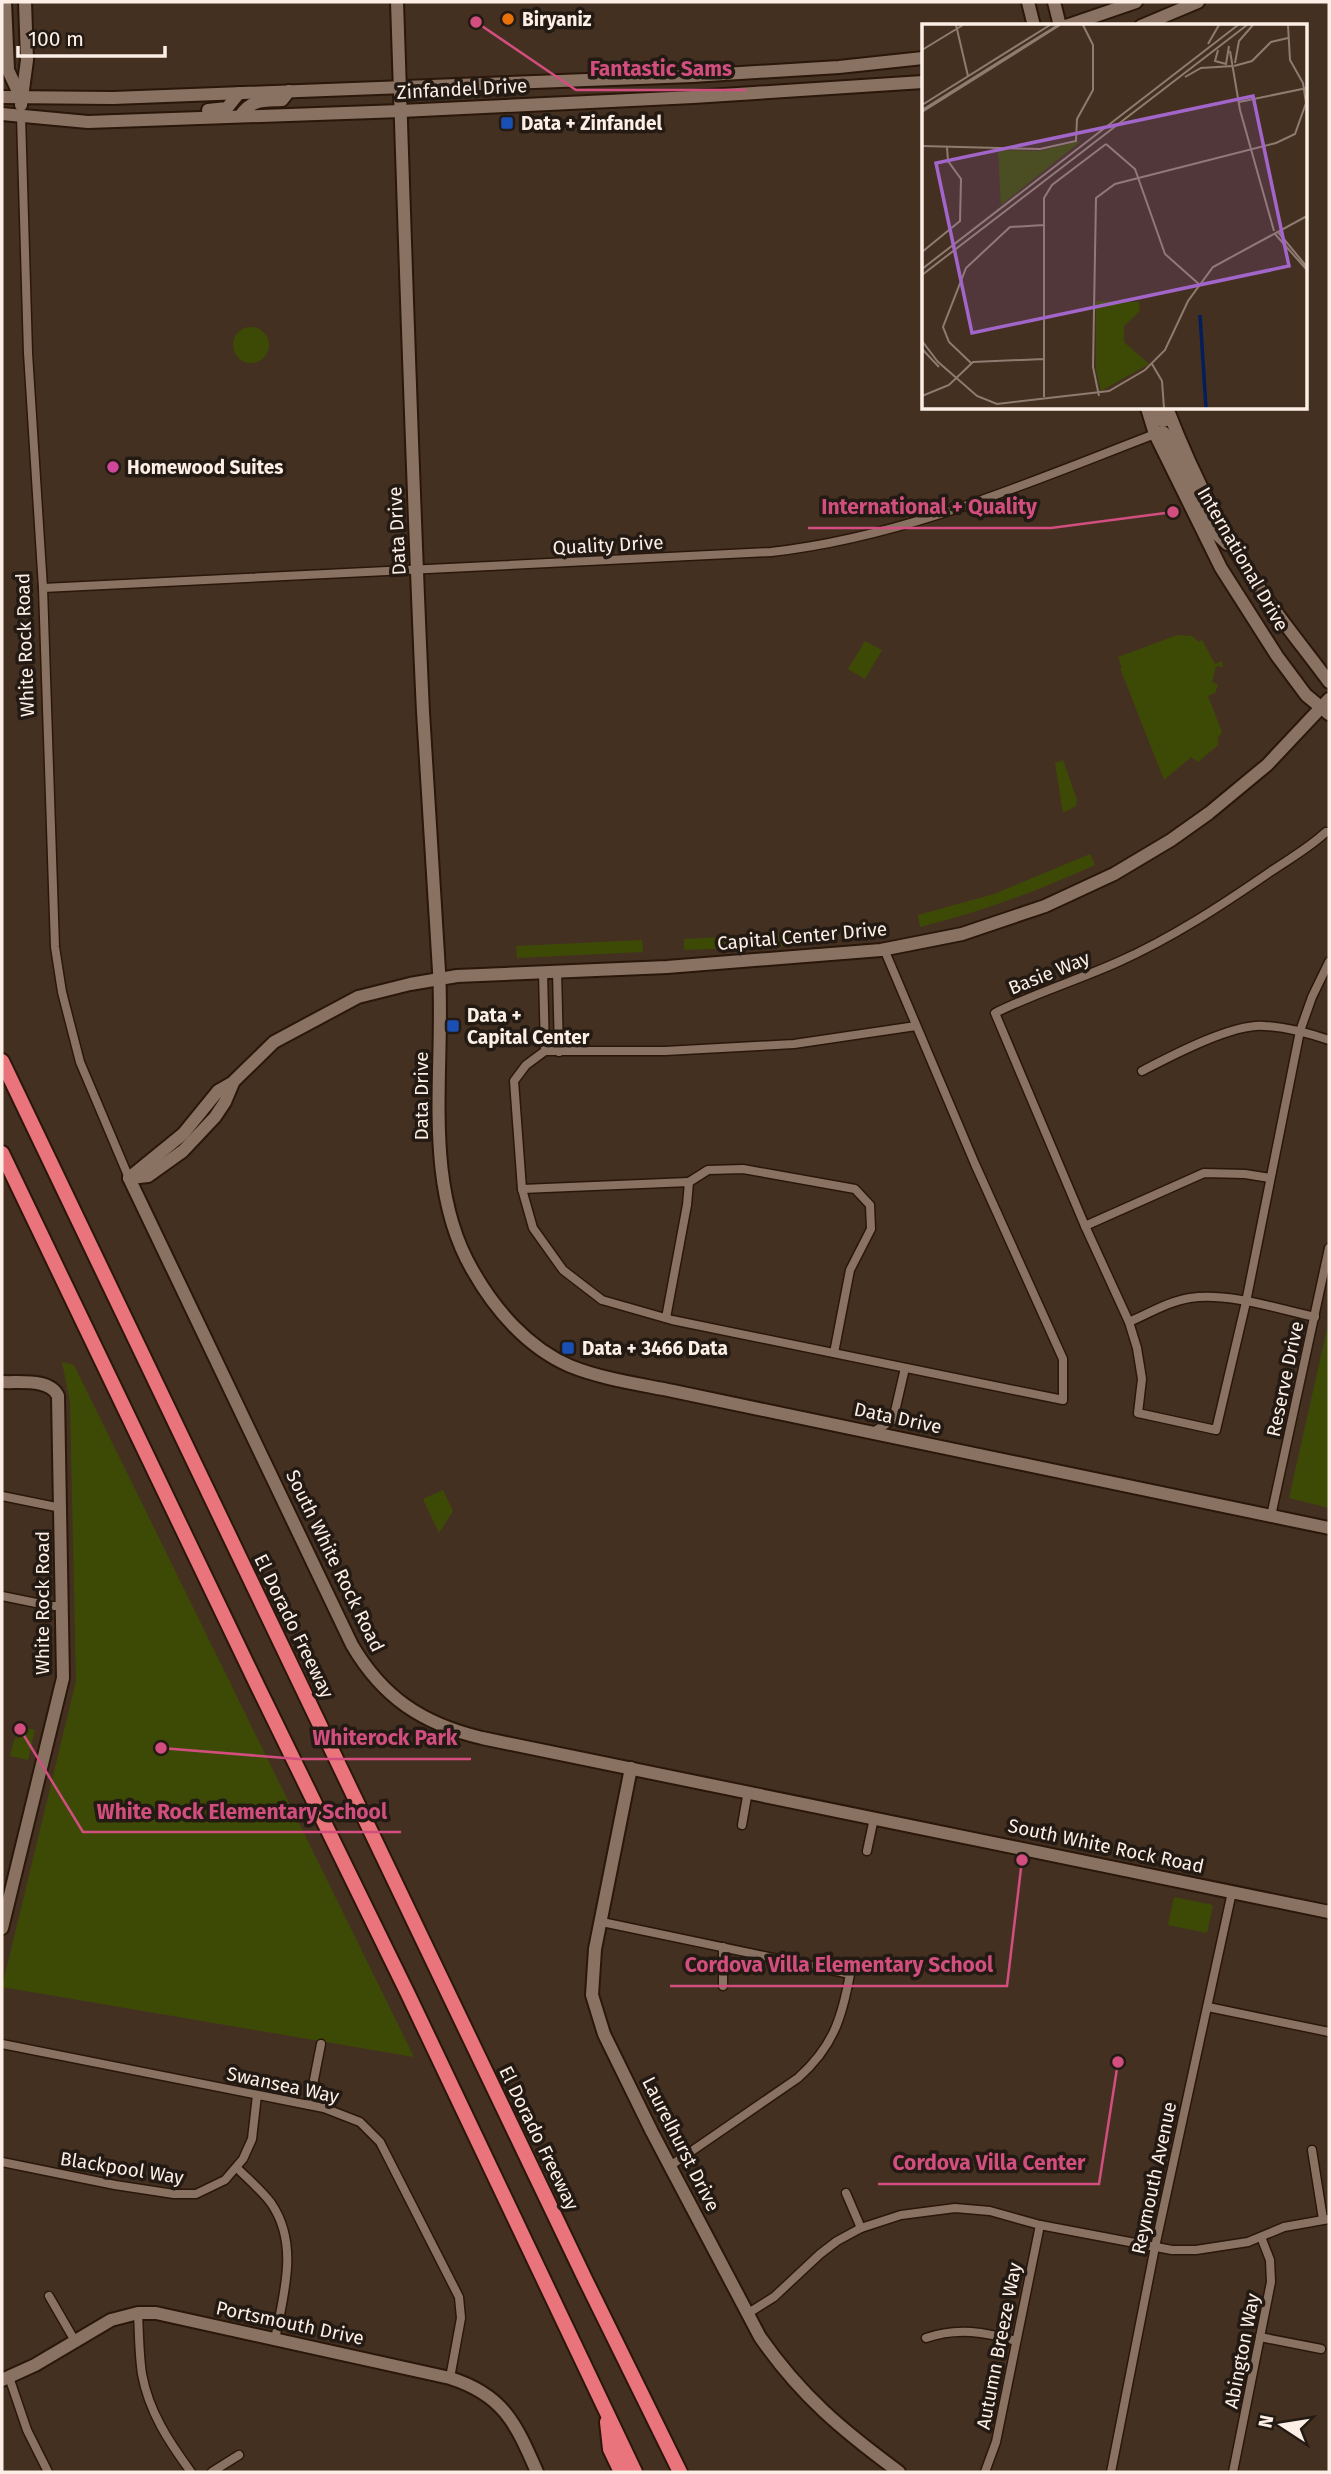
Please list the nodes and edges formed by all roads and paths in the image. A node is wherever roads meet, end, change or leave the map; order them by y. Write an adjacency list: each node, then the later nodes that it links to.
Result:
1 (5, 2): 18 (street, White Rock Road)
2 (25, 2): 18 (street, White Rock Road)
3 (397, 2): 14 (street, Data Drive)
4 (1028, 2): 8 (street)
5 (1054, 2): 9 (street)
6 (1136, 2): 10 (street)
7 (1198, 2): 11 (street)
8 (1034, 24)
9 (1060, 24)
10 (1072, 24)
11 (1146, 24)
12 (922, 58): 14 (street, Zinfandel Drive)
13 (922, 82): 19 (street, Zinfandel Drive)
14 (400, 85): 15 (street, Zinfandel Drive); 19 (street, Data Drive)
15 (289, 90): 16 (street, Zinfandel Drive); 22 (street)
16 (239, 93): 18 (street, Zinfandel Drive); 23 (street)
17 (2, 97): 18 (street, Zinfandel Drive)
18 (22, 98): 21 (street, White Rock Road)
19 (401, 111): 22 (street, Zinfandel Drive); 29 (street, Data Drive)
20 (2, 114): 21 (street, Zinfandel Drive)
21 (21, 116): 23 (street, Zinfandel Drive); 30 (street, White Rock Road)
22 (240, 116): 23 (street, Zinfandel Drive)
23 (123, 121)
24 (1148, 410): 27 (street, International Drive)
25 (1157, 410): 26 (street)
26 (1169, 413): 28 (street, International Drive)
27 (1155, 433): 28 (street); 29 (street, Quality Drive); 32 (street, International Drive)
28 (1239, 555): 31 (street, International Drive)
29 (419, 570): 30 (street, Quality Drive); 38 (street, Data Drive)
30 (43, 587): 47 (street, White Rock Road)
31 (1329, 682)
32 (1327, 707): 34 (street, Capital Center Drive)
33 (1329, 832): 51 (street, Basie Way)
34 (884, 949): 36 (street, Capital Center Drive); 39 (street)
35 (1329, 962): 40 (street)
36 (556, 971): 37 (street, Capital Center Drive); 43 (street)
37 (543, 972): 38 (street, Capital Center Drive); 42 (street)
38 (440, 978): 47 (street, Capital Center Drive); 60 (street, Data Drive)
39 (916, 1026): 43 (street); 58 (street)
40 (1300, 1031): 41 (street); 45 (street); 48 (street)
41 (1329, 1040)
42 (545, 1051): 43 (street); 50 (street)
43 (559, 1052)
44 (2, 1061): 106 (highway, El Dorado Freeway)
45 (1142, 1071)
46 (2, 1153): 105 (highway)
47 (129, 1178): 67 (street, South White Rock Road)
48 (1270, 1178): 51 (street); 53 (street)
49 (689, 1182): 50 (street); 55 (street); 57 (street)
50 (523, 1189): 55 (street)
51 (1085, 1226): 56 (street, Basie Way)
52 (1329, 1248): 54 (street, Reserve Drive)
53 (1246, 1302): 54 (street); 56 (street); 56 (street, Basie Way)
54 (1315, 1317): 63 (street, Reserve Drive)
55 (666, 1318): 57 (street)
56 (1129, 1322)
57 (834, 1353): 58 (street)
58 (905, 1368): 60 (street)
59 (2, 1382): 62 (street, White Rock Road)
60 (873, 1432): 63 (street, Data Drive)
61 (2, 1496): 62 (street)
62 (61, 1508): 66 (street, White Rock Road)
63 (1271, 1516): 64 (street, Data Drive)
64 (1329, 1528)
65 (2, 1596): 66 (street)
66 (62, 1606): 75 (street, White Rock Road)
67 (631, 1768): 68 (street, South White Rock Road); 74 (street, Laurelhurst Drive)
68 (748, 1791): 69 (street, South White Rock Road); 70 (street)
69 (874, 1818): 71 (street); 72 (street, South White Rock Road)
70 (741, 1825)
71 (867, 1851)
72 (1233, 1892): 73 (street, South White Rock Road); 78 (street, Reymouth Avenue)
73 (1329, 1912)
74 (602, 1922): 76 (street); 86 (street, Laurelhurst Drive)
75 (2, 1928)
76 (723, 1947): 77 (street); 86 (street)
77 (723, 1986)
78 (1208, 2007): 79 (street); 93 (street, Reymouth Avenue)
79 (1329, 2032)
80 (2, 2044): 82 (street, Swansea Way)
81 (321, 2044): 83 (street)
82 (257, 2095): 83 (street, Swansea Way); 87 (street, Blackpool Way)
83 (309, 2105): 104 (street, Swansea Way)
84 (1312, 2150): 89 (street)
85 (2, 2162): 87 (street, Blackpool Way)
86 (670, 2166): 96 (street, Laurelhurst Drive)
87 (237, 2168): 99 (street)
88 (846, 2193): 91 (street)
89 (1326, 2219): 92 (street)
90 (1040, 2225): 91 (street); 93 (street); 101 (street, Autumn Breeze Way)
91 (860, 2228): 96 (street)
92 (1261, 2237): 93 (street); 97 (street, Abington Way)
93 (1155, 2247): 118 (street, Reymouth Avenue)
94 (49, 2296): 100 (street)
95 (138, 2313): 99 (street, Portsmouth Drive); 100 (street, Portsmouth Drive); 109 (street)
96 (747, 2314): 116 (street, Laurelhurst Drive)
97 (1260, 2337): 102 (street); 119 (street, Abington Way)
98 (926, 2338): 101 (street)
99 (275, 2340): 104 (street, Portsmouth Drive)
100 (75, 2341): 103 (street, Portsmouth Drive)
101 (1016, 2341): 117 (street, Autumn Breeze Way)
102 (1321, 2348)
103 (5, 2378): 108 (street)
104 (450, 2378): 111 (street, Portsmouth Drive)
105 (605, 2410): 112 (highway); 113 (highway)
106 (658, 2424): 114 (highway, El Dorado Freeway); 115 (highway)
107 (239, 2455): 110 (street)
108 (44, 2471)
109 (191, 2472)
110 (212, 2472)
111 (537, 2472)
112 (621, 2472)
113 (635, 2472)
114 (680, 2472)
115 (689, 2472)
116 (899, 2472)
117 (985, 2472)
118 (1111, 2472)
119 (1233, 2472)

